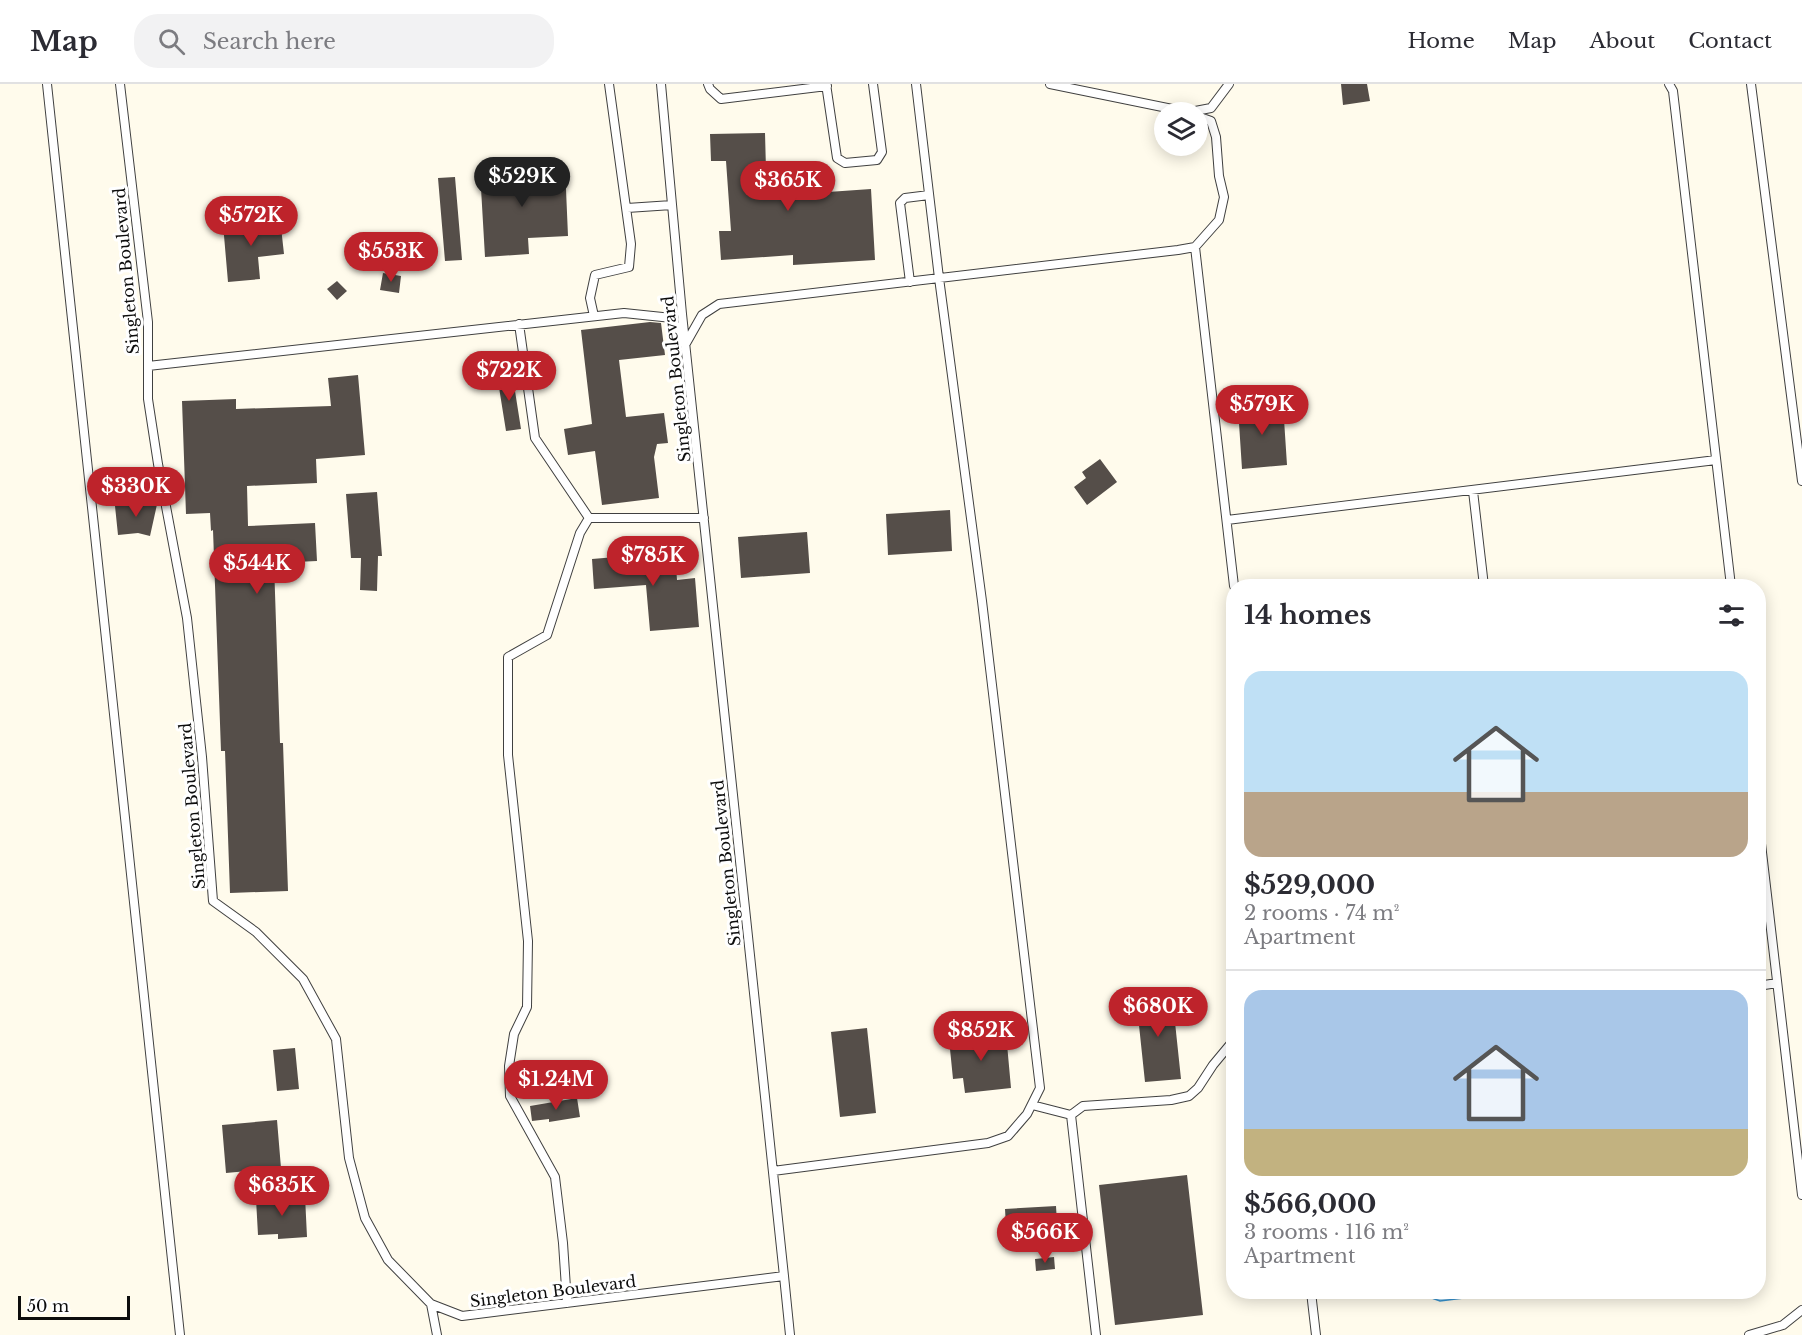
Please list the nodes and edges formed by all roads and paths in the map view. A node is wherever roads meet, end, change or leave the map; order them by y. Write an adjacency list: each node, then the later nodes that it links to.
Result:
1 (47, 84): 48 (lane)
2 (120, 84): 25 (lane, Singleton Boulevard)
3 (609, 84): 18 (lane)
4 (661, 84): 17 (lane, Singleton Boulevard)
5 (708, 84): 12 (lane)
6 (873, 84): 12 (lane)
7 (916, 84): 16 (lane)
8 (1050, 84): 13 (lane)
9 (1229, 84): 14 (lane)
10 (1669, 84): 26 (lane)
11 (1751, 84): 27 (lane)
12 (826, 85)
13 (1154, 105)
14 (1208, 109)
15 (1208, 120): 19 (lane)
16 (929, 195): 20 (lane); 21 (lane)
17 (672, 205): 18 (lane); 24 (lane, Singleton Boulevard)
18 (627, 208): 22 (lane)
19 (1195, 247): 20 (lane); 31 (lane)
20 (939, 278): 21 (lane); 39 (lane)
21 (909, 282): 24 (lane)
22 (594, 316): 23 (lane); 24 (lane)
23 (519, 324): 25 (lane); 29 (lane)
24 (686, 345): 30 (lane, Singleton Boulevard)
25 (148, 366): 46 (lane, Singleton Boulevard)
26 (1716, 460): 28 (lane); 34 (lane)
27 (1802, 481)
28 (1473, 491): 31 (lane); 33 (lane)
29 (589, 518): 30 (lane); 45 (lane)
30 (704, 518): 41 (lane, Singleton Boulevard)
31 (1227, 520): 32 (lane)
32 (1233, 579)
33 (1483, 579)
34 (1730, 579)
35 (1766, 887): 36 (lane)
36 (1777, 983): 37 (lane); 42 (lane)
37 (1766, 985)
38 (1226, 1049): 40 (lane)
39 (1032, 1105): 40 (lane); 41 (lane)
40 (1071, 1115): 51 (lane)
41 (772, 1171): 43 (lane, Singleton Boulevard)
42 (1802, 1195)
43 (784, 1276): 45 (lane, Singleton Boulevard); 50 (lane)
44 (1312, 1299): 52 (lane)
45 (567, 1303): 46 (lane, Singleton Boulevard)
46 (432, 1304): 49 (lane)
47 (1802, 1310): 53 (lane)
48 (180, 1335)
49 (436, 1335)
50 (790, 1335)
51 (1096, 1335)
52 (1316, 1335)
53 (1749, 1335)

